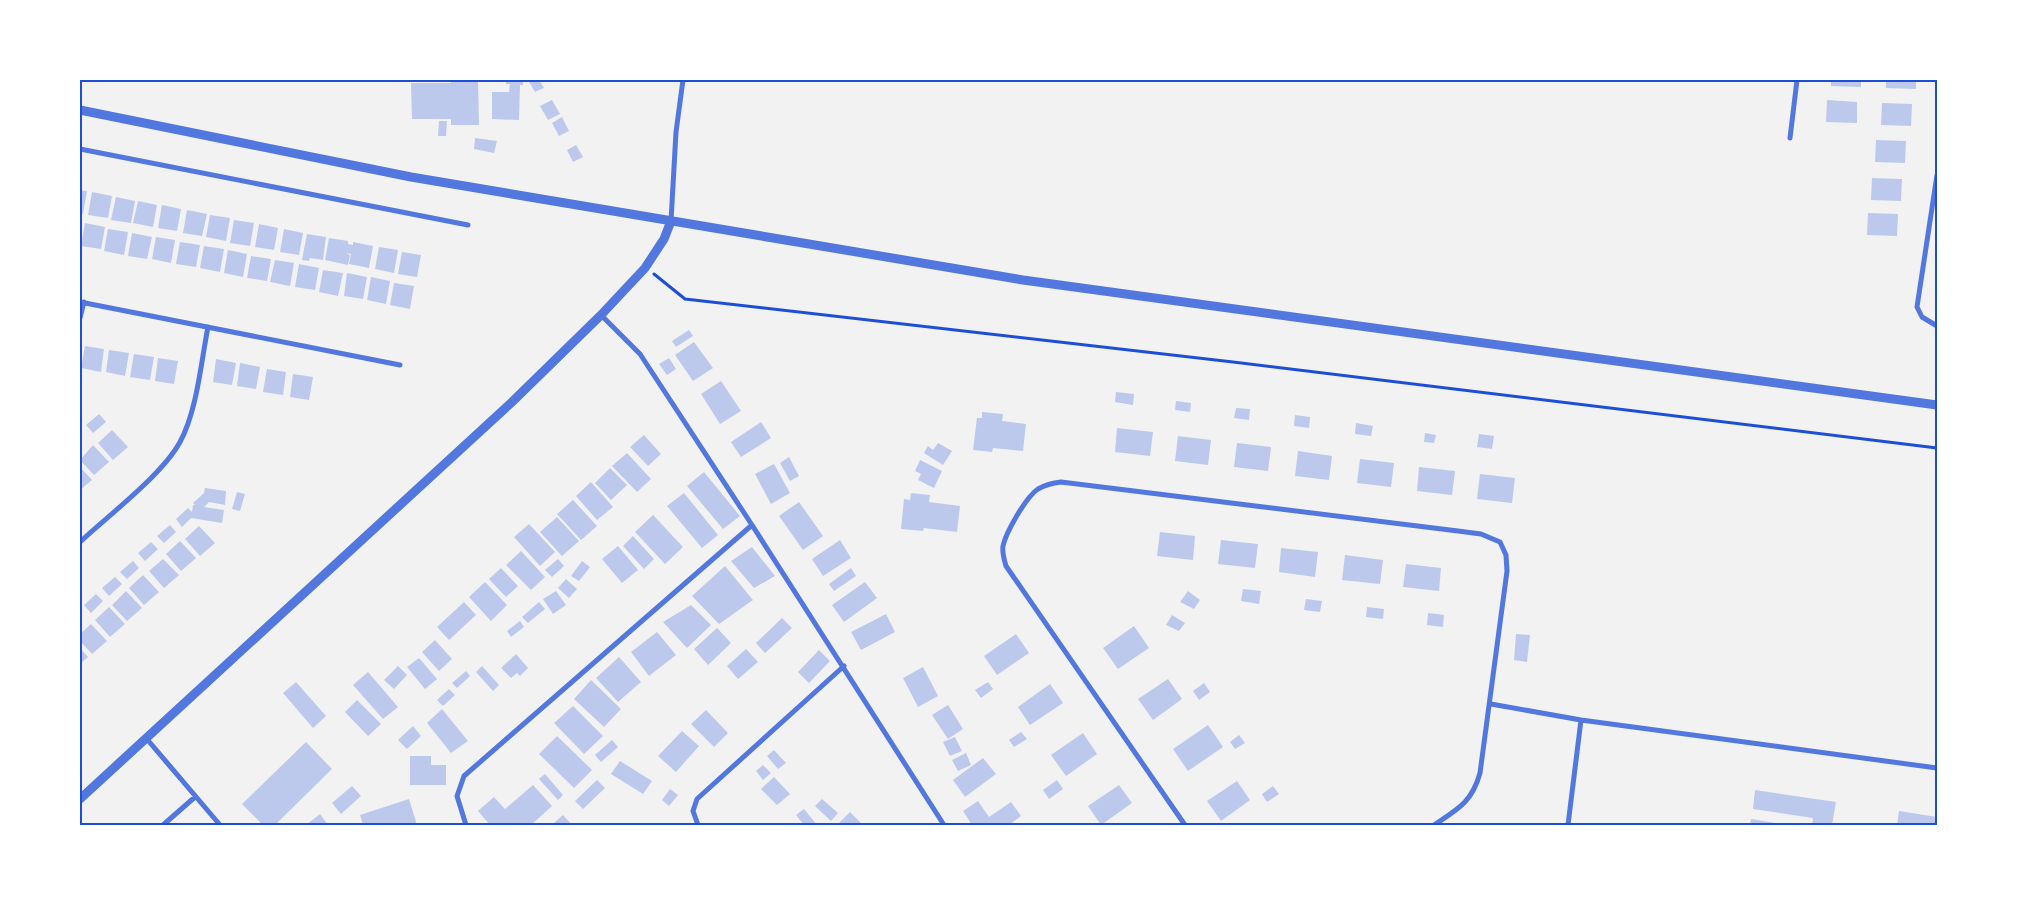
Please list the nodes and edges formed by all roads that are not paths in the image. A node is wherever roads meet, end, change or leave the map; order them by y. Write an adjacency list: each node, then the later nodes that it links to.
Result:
1 (683, 80): 7 (street)
2 (1797, 80): 4 (street)
3 (80, 110): 7 (street)
4 (1790, 138)
5 (80, 149): 8 (street)
6 (1937, 179): 12 (street)
7 (671, 220): 10 (street); 15 (street)
8 (468, 225)
9 (82, 302): 11 (street); 13 (street)
10 (602, 315): 16 (street); 21 (street)
11 (80, 318)
12 (1937, 326)
13 (208, 327): 14 (street); 17 (street)
14 (400, 365)
15 (1937, 405)
16 (752, 525): 18 (street); 27 (street)
17 (80, 542)
18 (844, 666): 28 (street); 29 (street)
19 (1491, 704): 20 (street); 30 (street); 31 (street)
20 (1581, 720): 22 (street); 32 (street)
21 (146, 738): 23 (street); 24 (street)
22 (1937, 768)
23 (195, 797): 25 (street); 26 (street)
24 (80, 799)
25 (163, 825)
26 (220, 825)
27 (466, 825)
28 (698, 825)
29 (944, 825)
30 (1184, 825)
31 (1434, 825)
32 (1568, 825)

